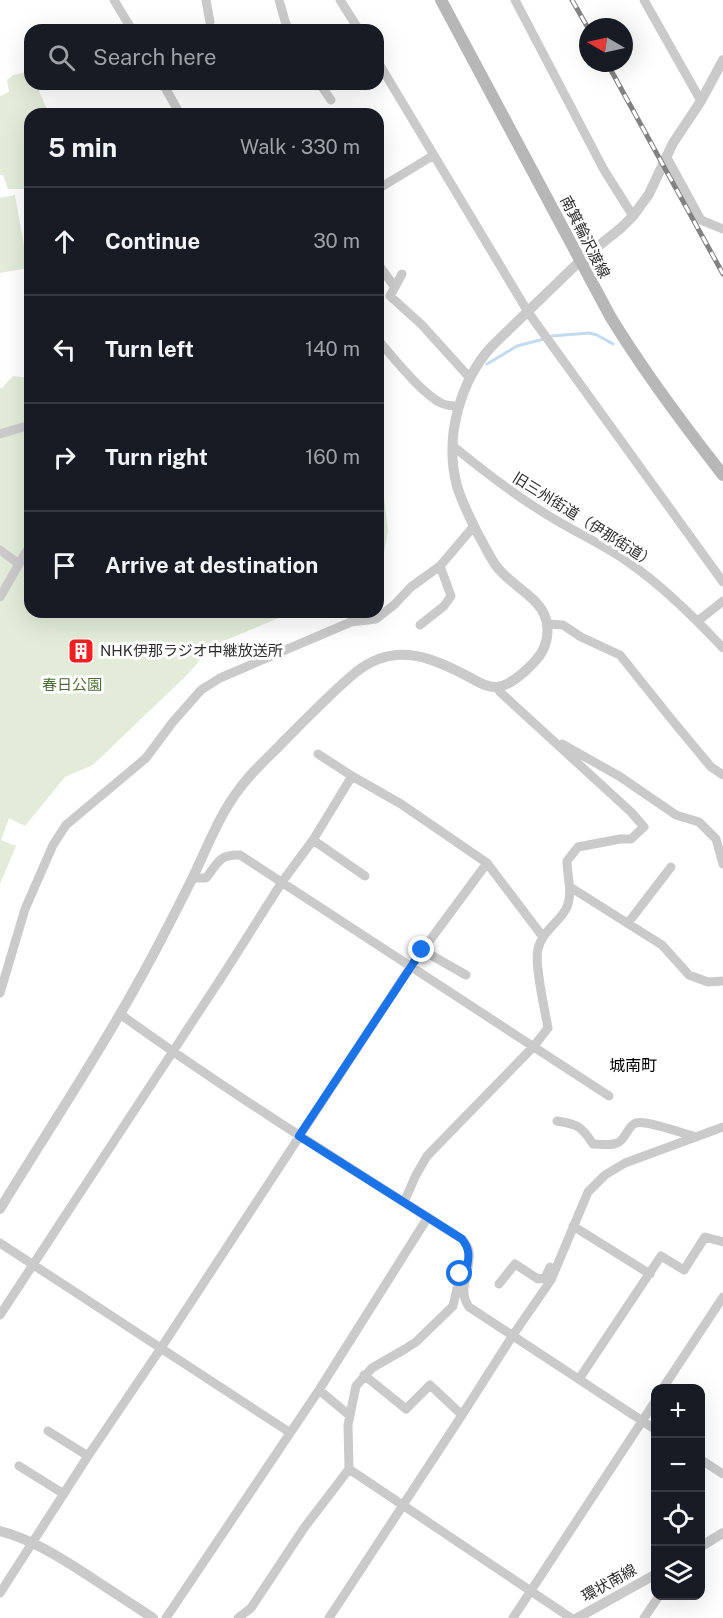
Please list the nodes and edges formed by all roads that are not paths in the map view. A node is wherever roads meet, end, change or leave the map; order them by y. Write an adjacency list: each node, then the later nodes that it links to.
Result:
1 (114, 0): 9 (street)
2 (206, 0): 8 (street)
3 (279, 0): 10 (street)
4 (340, 0): 11 (street)
5 (441, 0): 24 (main road, 南箕輪沢渡線)
6 (515, 0): 22 (street)
7 (644, 0): 17 (street)
8 (210, 22)
9 (128, 24)
10 (286, 24)
11 (355, 24)
12 (723, 60): 17 (street)
13 (384, 72): 19 (street)
14 (167, 90): 18 (street)
15 (324, 90): 16 (street)
16 (331, 100)
17 (701, 100): 20 (street)
18 (177, 108)
19 (434, 155): 21 (street); 28 (street)
20 (666, 156): 22 (street); 23 (street)
21 (384, 185)
22 (633, 216): 24 (street)
23 (723, 229)
24 (581, 260): 28 (street); 35 (main road, 南箕輪沢渡線)
25 (384, 272): 27 (street)
26 (402, 274): 27 (street)
27 (394, 286): 30 (street)
28 (528, 312): 30 (street); 41 (street)
29 (384, 347): 31 (street)
30 (469, 377): 31 (street)
31 (459, 406): 34 (street)
32 (24, 427): 33 (street)
33 (0, 434)
34 (453, 446): 36 (street); 46 (street, 旧三州街道（伊那街道）)
35 (723, 475)
36 (474, 526): 40 (street); 47 (street)
37 (0, 550): 39 (street)
38 (24, 557): 39 (street)
39 (19, 564): 42 (street)
40 (440, 566): 44 (street); 48 (street)
41 (723, 582)
42 (0, 597)
43 (723, 601): 46 (street)
44 (384, 613)
45 (377, 618): 69 (street)
46 (698, 621): 49 (street, 旧三州街道（伊那街道）)
47 (547, 624): 50 (street); 53 (street)
48 (420, 625)
49 (723, 648)
50 (497, 687): 51 (street); 60 (street)
51 (550, 737): 57 (street); 62 (street)
52 (318, 754): 54 (street)
53 (723, 775)
54 (352, 776): 55 (street); 56 (street)
55 (313, 840): 59 (street); 61 (street)
56 (486, 862): 64 (street); 65 (street)
57 (723, 864)
58 (671, 867): 63 (street)
59 (365, 876)
60 (192, 878): 61 (street); 70 (street)
61 (282, 882): 66 (street); 72 (street)
62 (570, 887): 63 (street); 64 (street)
63 (628, 923): 68 (street)
64 (543, 937): 71 (street)
65 (422, 950): 66 (street); 67 (street)
66 (411, 966): 71 (street); 76 (street)
67 (466, 975)
68 (723, 981)
69 (0, 993)
70 (120, 1014): 72 (street); 79 (street)
71 (534, 1046): 73 (street); 78 (street)
72 (172, 1051): 76 (street); 85 (street)
73 (609, 1096)
74 (557, 1122): 77 (street)
75 (723, 1127): 77 (street)
76 (299, 1136): 78 (street); 92 (street)
77 (696, 1137): 81 (street)
78 (404, 1202): 80 (street)
79 (0, 1209)
80 (428, 1217): 86 (street); 96 (street)
81 (573, 1226): 82 (street); 87 (street)
82 (567, 1239): 88 (street); 91 (street)
83 (723, 1242): 87 (street)
84 (0, 1243): 85 (street)
85 (34, 1265): 90 (street); 92 (street)
86 (467, 1268): 91 (street); 93 (street)
87 (650, 1274): 94 (street)
88 (499, 1284)
89 (723, 1297): 95 (street)
90 (0, 1315)
91 (513, 1335): 94 (street); 99 (street)
92 (161, 1348): 103 (street); 104 (street)
93 (364, 1375): 98 (street); 99 (street)
94 (579, 1379): 100 (street)
95 (666, 1384)
96 (319, 1390): 98 (street); 103 (street)
97 (651, 1408): 100 (street)
98 (349, 1415): 107 (street)
99 (462, 1415): 110 (street)
100 (642, 1421): 101 (street); 116 (street)
101 (651, 1427)
102 (48, 1431): 104 (street)
103 (289, 1432): 120 (street)
104 (88, 1456): 109 (street)
105 (705, 1462): 108 (street)
106 (19, 1466): 109 (street)
107 (349, 1469): 110 (street); 121 (street)
108 (723, 1474)
109 (64, 1494): 113 (street)
110 (403, 1505): 116 (street); 122 (street)
111 (0, 1530): 113 (street)
112 (723, 1533): 114 (street)
113 (33, 1543): 117 (street); 119 (street)
114 (702, 1546)
115 (651, 1577): 125 (street, 環状南線)
116 (531, 1592): 123 (street); 124 (street)
117 (0, 1593)
118 (656, 1600): 126 (street)
119 (153, 1618)
120 (165, 1618)
121 (238, 1618)
122 (329, 1618)
123 (513, 1618)
124 (571, 1618)
125 (577, 1618)
126 (644, 1618)

